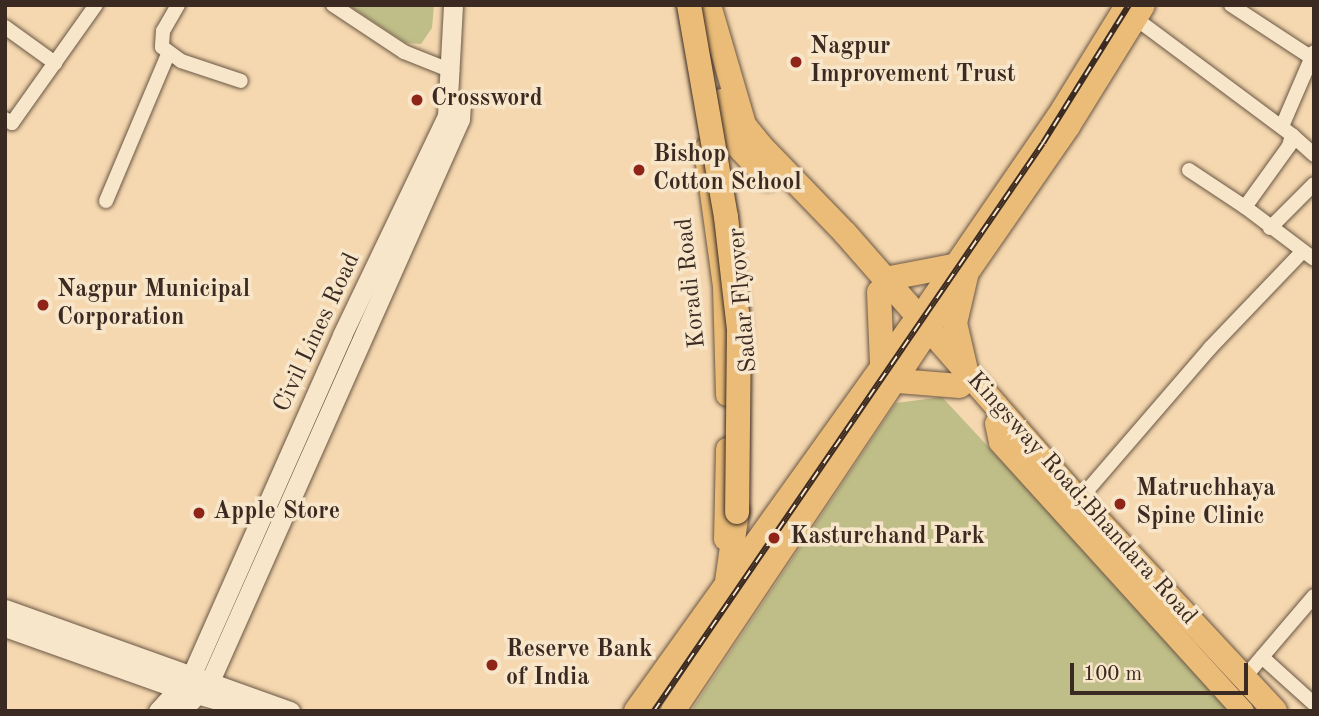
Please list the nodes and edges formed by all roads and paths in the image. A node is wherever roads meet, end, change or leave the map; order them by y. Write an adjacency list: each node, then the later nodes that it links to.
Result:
1 (96, 5): 17 (street)
2 (178, 5): 15 (street)
3 (333, 5): 18 (street)
4 (453, 5): 18 (street, Civil Lines Road)
5 (461, 5): 46 (street)
6 (681, 5): 14 (main road, Koradi Road)
7 (689, 5): 38 (highway, Sadar Flyover, bridge)
8 (698, 5): 38 (highway, Sadar Flyover)
9 (709, 5): 23 (highway)
10 (1119, 5): 21 (street)
11 (1231, 5): 16 (street)
12 (1139, 9): 21 (main road); 22 (street)
13 (5, 27): 17 (street)
14 (685, 31): 23 (highway); 39 (main road, Koradi Road)
15 (169, 54): 19 (street); 27 (street)
16 (1313, 55): 22 (street)
17 (55, 63): 20 (street)
18 (452, 71): 46 (street, Civil Lines Road)
19 (241, 81)
20 (5, 119)
21 (1063, 121): 31 (main road)
22 (1288, 130): 24 (street); 28 (street)
23 (755, 153): 32 (highway)
24 (1314, 155)
25 (1189, 170): 28 (street)
26 (1314, 184): 29 (street)
27 (106, 201)
28 (1245, 207): 29 (street)
29 (1270, 228): 30 (street)
30 (1309, 253): 37 (street)
31 (960, 271): 32 (highway); 33 (main road); 35 (highway)
32 (882, 285): 33 (highway); 34 (highway)
33 (920, 328): 34 (highway); 35 (highway)
34 (890, 372): 35 (highway); 39 (highway); 40 (highway)
35 (964, 378): 36 (highway); 37 (highway, Kingsway Road;Bhandara Road)
36 (1001, 430): 54 (main road); 55 (highway)
37 (1079, 500): 45 (highway, Kingsway Road;Bhandara Road)
38 (743, 512): 39 (highway, Sadar Flyover)
39 (735, 570): 40 (highway); 52 (highway)
40 (761, 582): 53 (highway)
41 (1314, 596): 44 (street)
42 (5, 609): 46 (street)
43 (5, 627): 46 (street)
44 (1262, 657): 45 (street); 47 (street)
45 (1244, 678): 56 (highway, Kingsway Road;Bhandara Road)
46 (199, 691): 48 (street); 49 (street); 50 (street); 51 (street)
47 (1314, 705)
48 (158, 711)
49 (181, 711)
50 (257, 711)
51 (290, 711)
52 (636, 711)
53 (673, 711)
54 (1242, 711)
55 (1259, 711)
56 (1275, 711)

